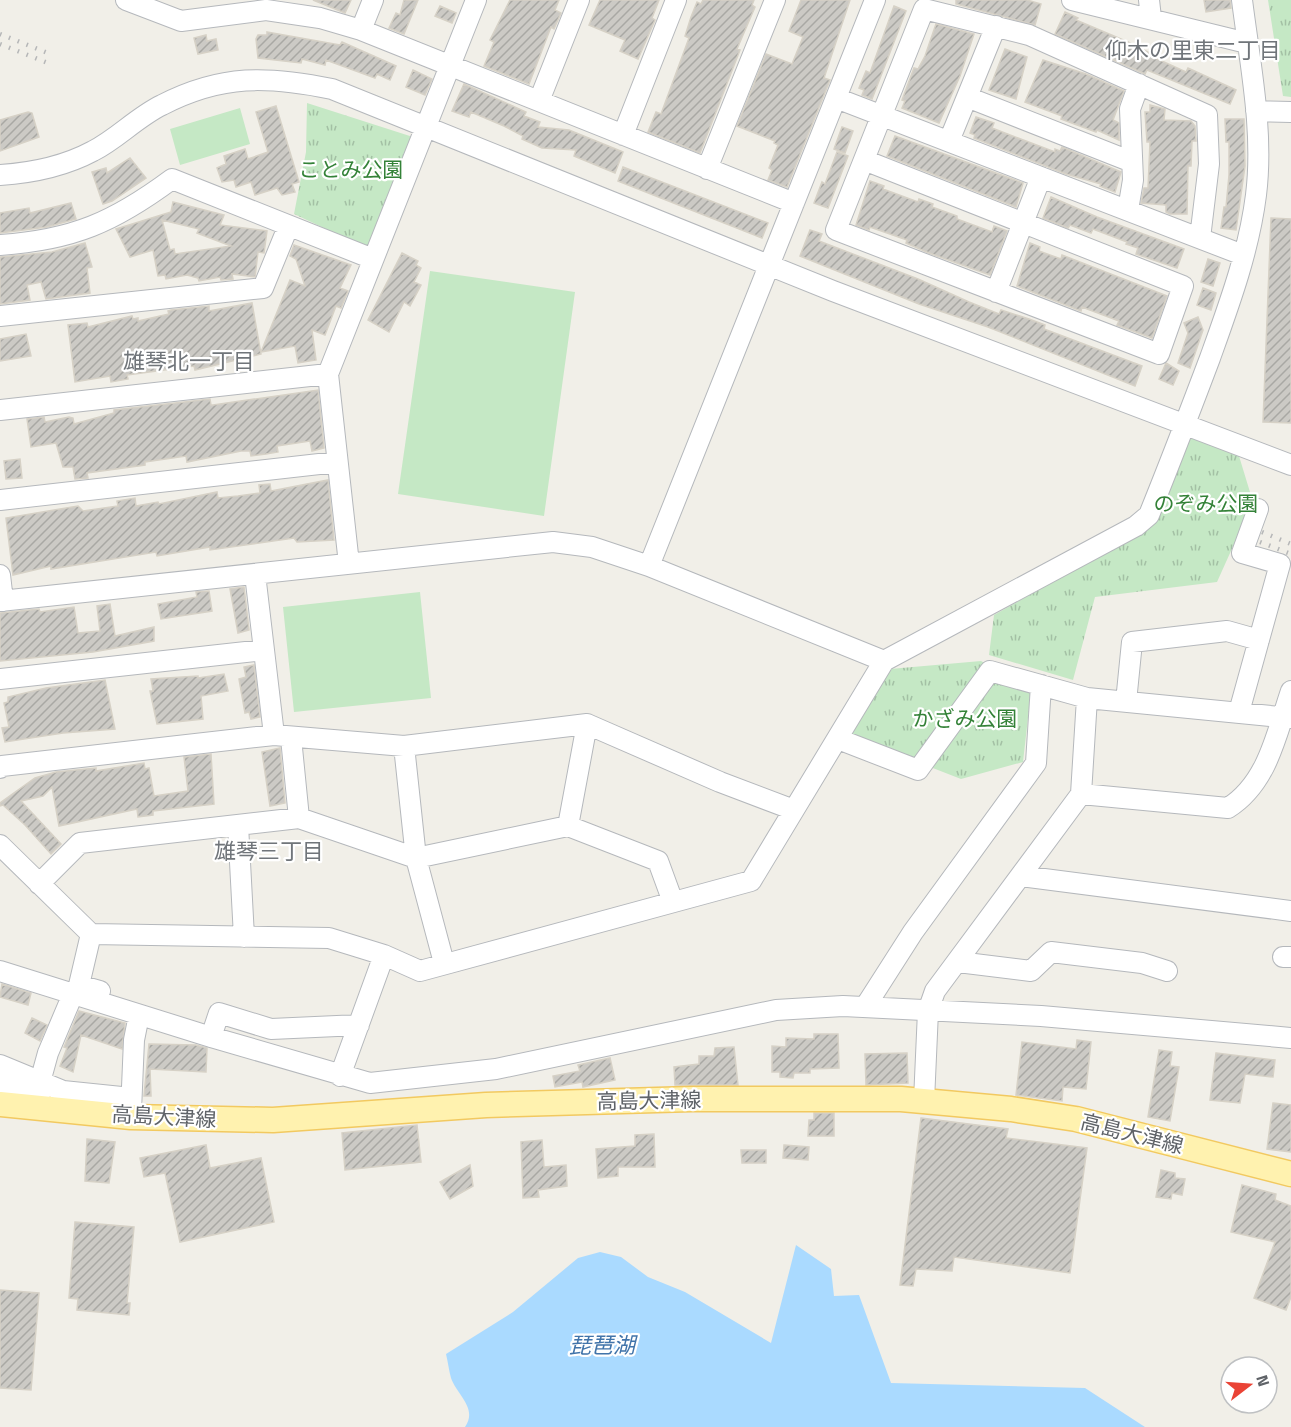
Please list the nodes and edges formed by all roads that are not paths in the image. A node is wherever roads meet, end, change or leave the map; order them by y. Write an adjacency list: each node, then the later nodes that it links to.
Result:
1 (126, 0): 10 (street)
2 (373, 0): 13 (street)
3 (476, 0): 15 (street)
4 (579, 0): 19 (street)
5 (676, 0): 24 (street)
6 (775, 0): 28 (street)
7 (875, 0): 18 (street)
8 (1072, 0): 11 (street)
9 (1242, 0): 14 (street)
10 (268, 5): 13 (street)
11 (1150, 9): 14 (street)
12 (996, 26): 16 (street); 17 (street); 22 (street)
13 (362, 30): 15 (street)
14 (1247, 43): 20 (street)
15 (450, 66): 19 (street); 23 (street)
16 (1139, 84): 27 (street); 35 (street)
17 (967, 97): 25 (street); 27 (street)
18 (836, 98): 22 (street); 31 (street)
19 (539, 101): 24 (street)
20 (1256, 111): 21 (street); 37 (street)
21 (1291, 112)
22 (881, 115): 25 (street); 26 (street)
23 (426, 127): 29 (street); 38 (street); 39 (street)
24 (623, 135): 28 (street)
25 (949, 141): 30 (street)
26 (864, 160): 33 (street); 40 (street)
27 (1132, 162): 32 (street)
28 (707, 169): 31 (street)
29 (0, 176)
30 (1041, 177): 32 (street); 33 (street)
31 (794, 203): 39 (street)
32 (1128, 210): 35 (street)
33 (1023, 223): 40 (street); 40 (street)
34 (288, 227): 36 (street); 38 (street); 41 (street)
35 (1200, 238): 37 (street)
36 (0, 246)
37 (1243, 255): 44 (street)
38 (374, 259): 42 (street)
39 (769, 264): 44 (street); 50 (street)
40 (996, 292)
41 (0, 316)
42 (328, 374): 43 (street); 45 (street)
43 (0, 410)
44 (1185, 425): 46 (street); 57 (street)
45 (338, 462): 47 (street); 49 (street)
46 (1291, 465)
47 (0, 500)
48 (1258, 509): 51 (street)
49 (349, 564): 50 (street); 52 (street)
50 (649, 566): 57 (street)
51 (1285, 571): 55 (street)
52 (255, 574): 54 (street); 56 (street)
53 (0, 575): 54 (street)
54 (1, 601)
55 (1259, 640): 62 (street); 63 (street)
56 (264, 650): 58 (street); 66 (street)
57 (884, 661): 67 (street)
58 (0, 679)
59 (1041, 685): 61 (street); 67 (street); 89 (street)
60 (1291, 691): 64 (street)
61 (1087, 698): 62 (street); 70 (street)
62 (1126, 702): 63 (street)
63 (1239, 712): 64 (street)
64 (1287, 717): 70 (street)
65 (587, 724): 68 (street); 71 (street); 74 (street)
66 (283, 737): 68 (street); 69 (street); 72 (street)
67 (838, 739): 71 (street)
68 (404, 746): 76 (street)
69 (0, 768)
70 (1081, 794): 77 (street)
71 (794, 810): 79 (street)
72 (299, 818): 73 (street); 76 (street)
73 (238, 825): 78 (street); 82 (street)
74 (568, 826): 76 (street); 79 (street)
75 (0, 845): 78 (street)
76 (416, 858): 85 (street)
77 (1021, 876): 80 (street); 84 (street)
78 (39, 884): 81 (street)
79 (673, 902): 85 (street)
80 (1291, 911)
81 (92, 934): 82 (street); 88 (street)
82 (244, 937): 83 (street)
83 (384, 955): 85 (street); 93 (street)
84 (958, 962): 87 (street); 90 (street)
85 (444, 963)
86 (0, 971): 88 (street)
87 (1167, 971)
88 (82, 993): 91 (street); 92 (street); 100 (street)
89 (865, 1007): 90 (street); 98 (street)
90 (928, 1011): 95 (street); 101 (street)
91 (139, 1015): 94 (street); 103 (street)
92 (182, 1015)
93 (359, 1025): 94 (street); 97 (street)
94 (211, 1037): 97 (street)
95 (1291, 1038)
96 (0, 1065): 100 (street)
97 (340, 1076): 98 (street)
98 (407, 1079): 104 (street)
99 (0, 1085): 100 (street)
100 (49, 1093): 102 (main road, 高島大津線); 103 (main road, 高島大津線)
101 (924, 1101): 104 (main road, 高島大津線); 105 (main road, 高島大津線)
102 (0, 1104)
103 (131, 1108): 104 (main road, 高島大津線)
104 (406, 1111)
105 (1291, 1173)

